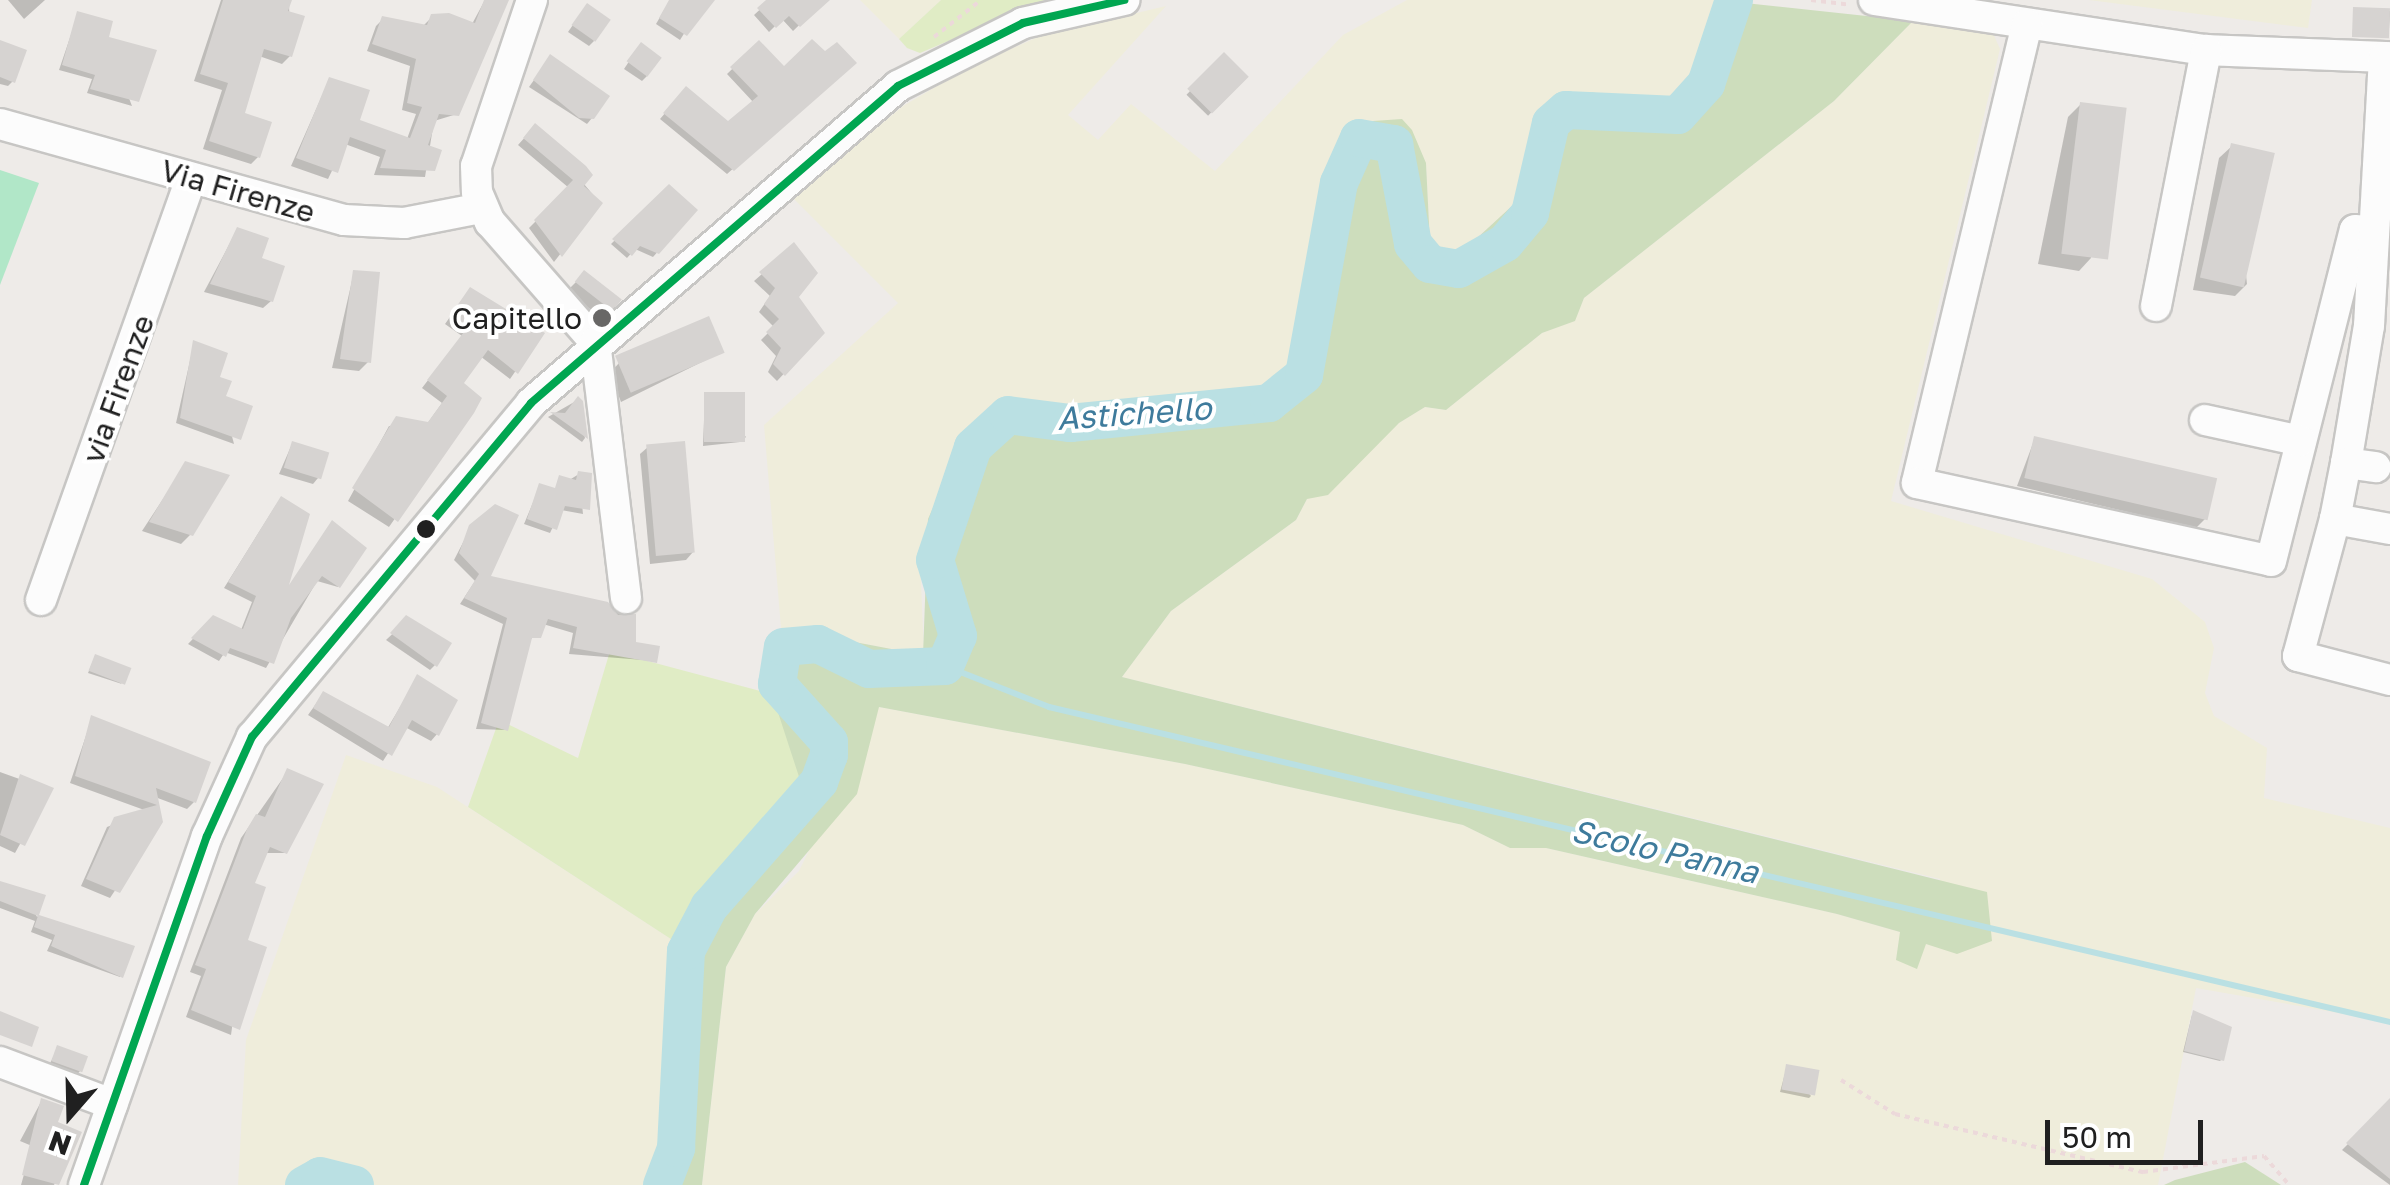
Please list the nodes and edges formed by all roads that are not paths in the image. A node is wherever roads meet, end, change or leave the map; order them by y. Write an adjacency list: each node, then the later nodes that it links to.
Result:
1 (532, 0): 9 (street)
2 (1124, 0): 12 (street)
3 (1874, 0): 4 (street)
4 (2027, 24): 5 (street); 14 (street)
5 (2206, 50): 6 (street); 11 (street)
6 (2387, 57): 10 (street)
7 (0, 124): 8 (street, Via Firenze)
8 (191, 178): 9 (street, Via Firenze); 18 (street, via Firenze)
9 (480, 208): 12 (street)
10 (2369, 230): 14 (street); 15 (street)
11 (2156, 306)
12 (595, 342): 17 (street); 22 (street)
13 (2205, 420): 14 (street)
14 (2301, 442)
15 (2335, 519): 16 (street); 19 (street)
16 (2390, 529)
17 (626, 598)
18 (41, 600)
19 (2390, 681): 20 (street)
20 (2390, 692)
21 (0, 1062): 22 (street)
22 (112, 1104): 23 (street)
23 (84, 1185)

